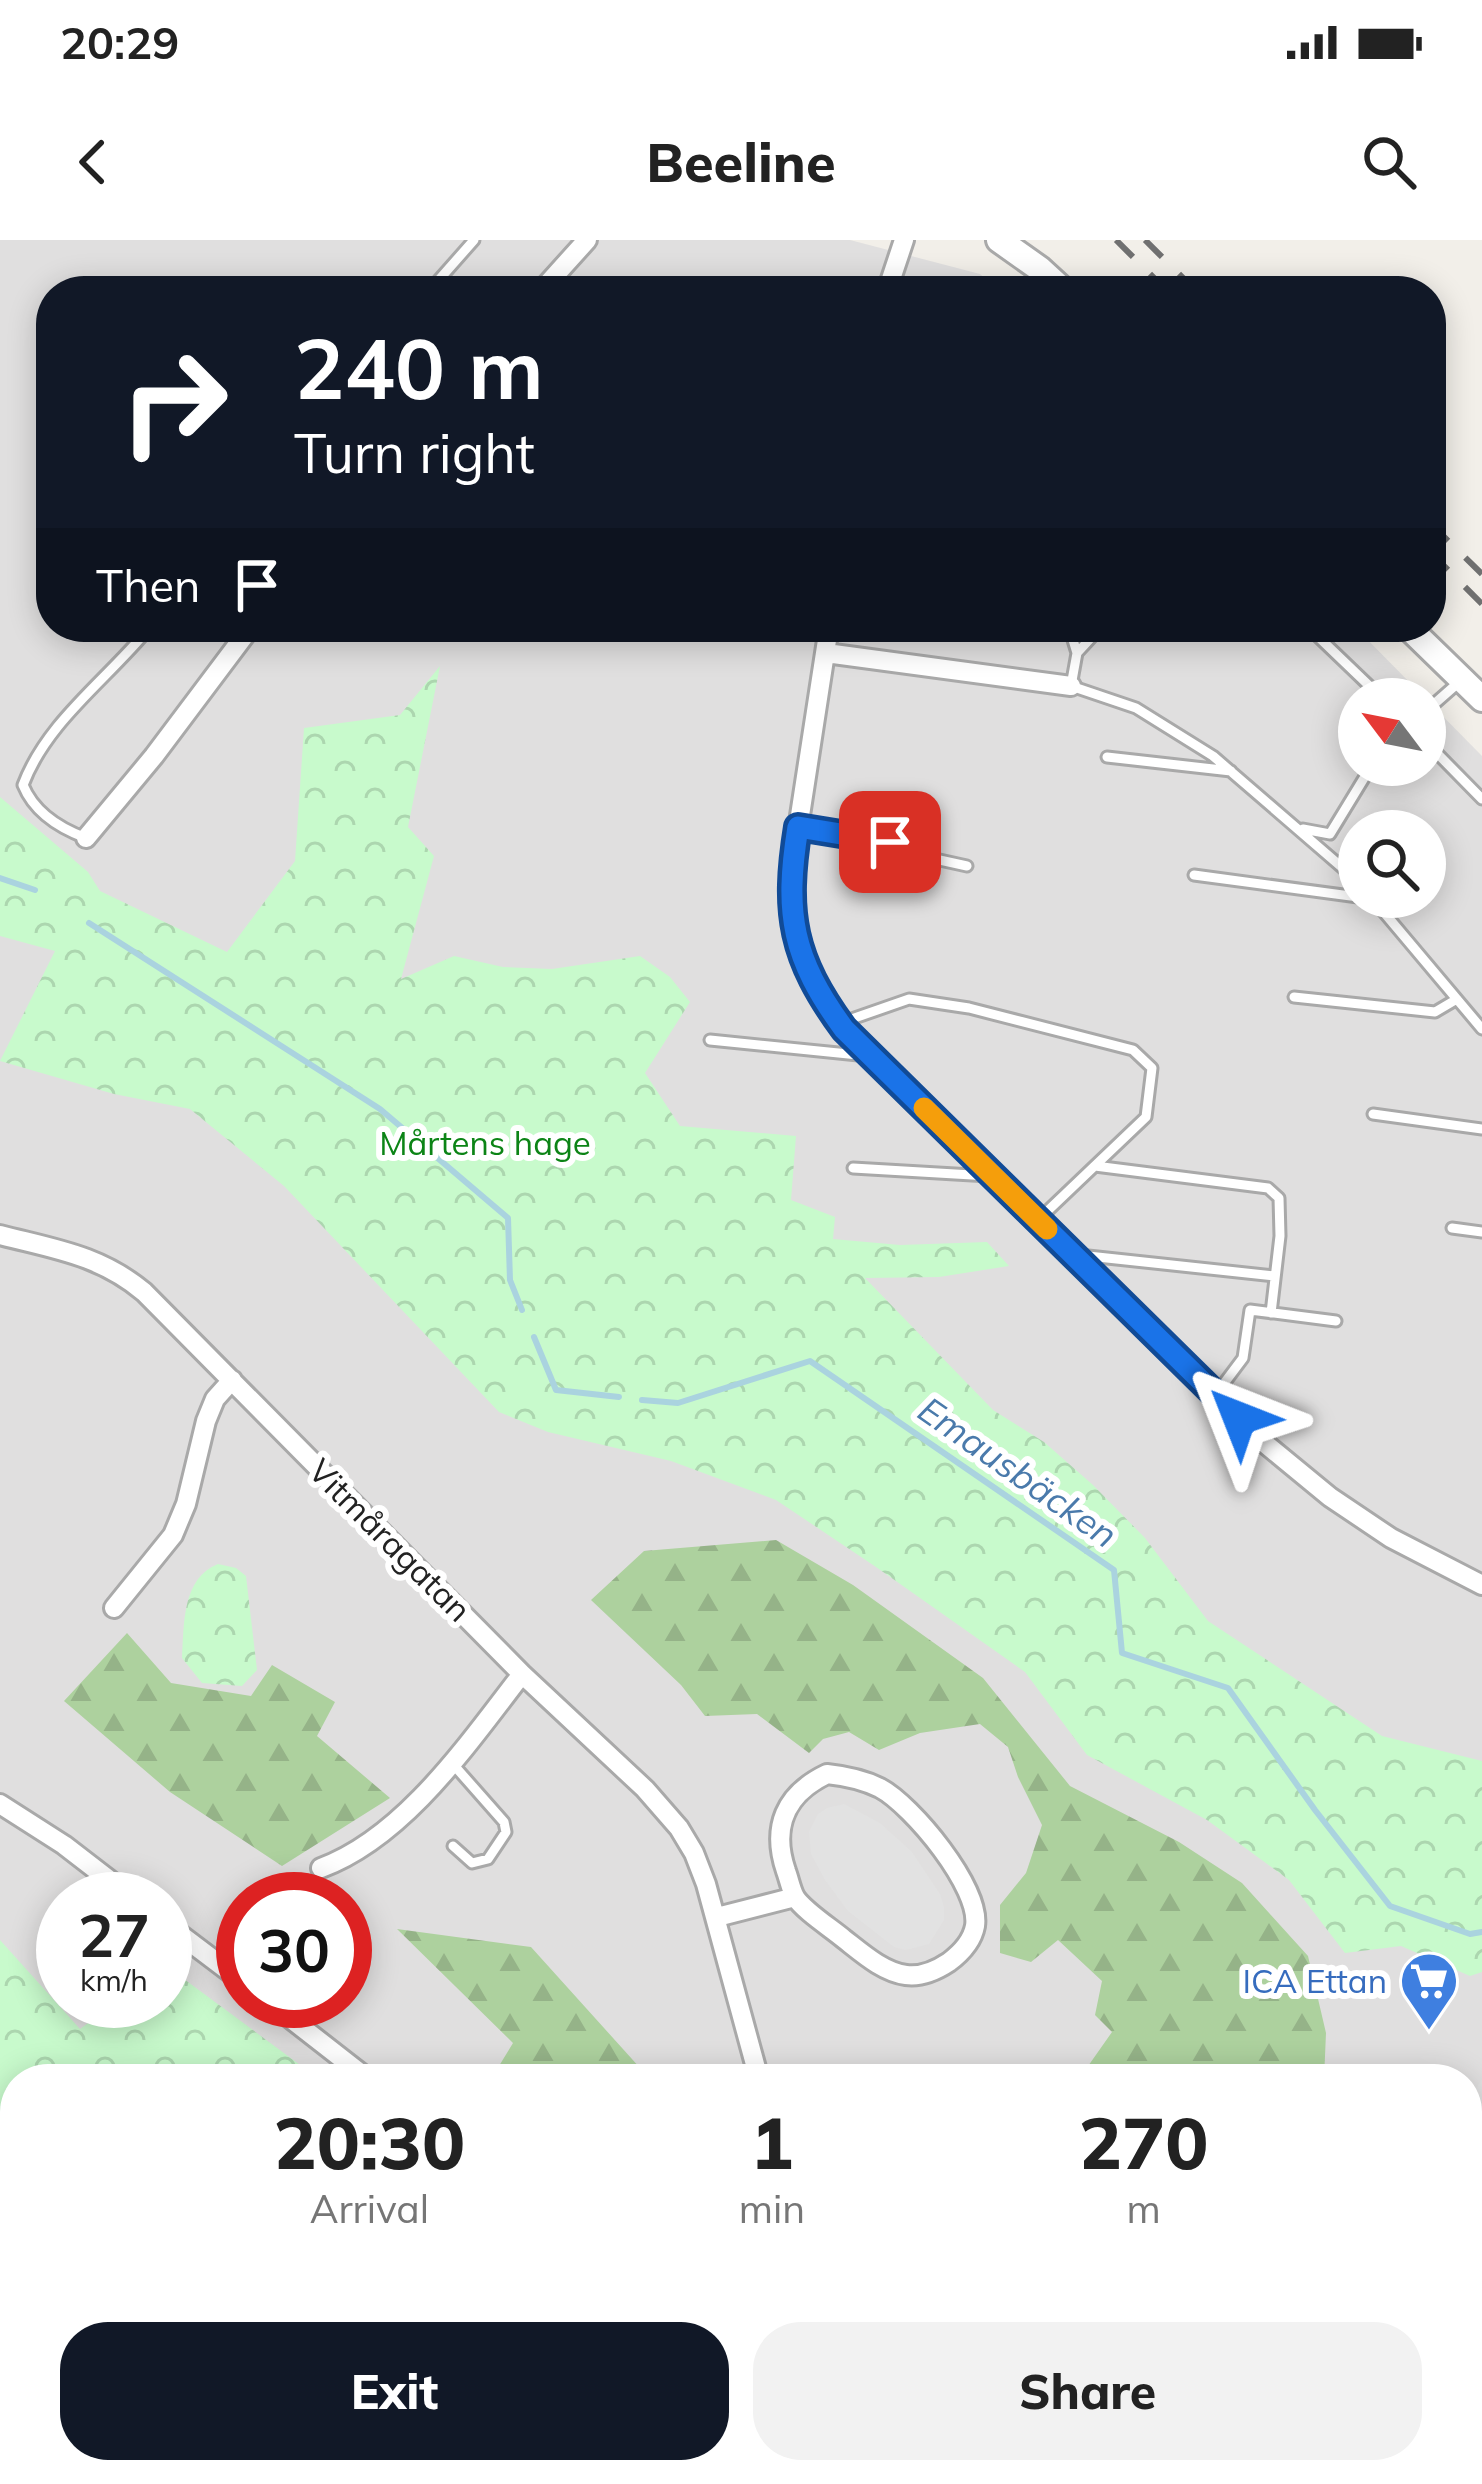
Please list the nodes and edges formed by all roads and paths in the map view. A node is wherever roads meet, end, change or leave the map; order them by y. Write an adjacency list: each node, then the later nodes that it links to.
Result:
1 (474, 240): 5 (lane)
2 (587, 240): 6 (street)
3 (904, 240): 7 (street)
4 (999, 240): 8 (street)
5 (442, 276)
6 (555, 276)
7 (892, 276)
8 (1048, 276)
9 (136, 642): 30 (lane)
10 (240, 642): 30 (street)
11 (828, 642): 16 (street)
12 (1074, 642): 17 (lane)
13 (1087, 642): 17 (lane)
14 (1324, 642): 18 (lane)
15 (1423, 642): 19 (street)
16 (826, 652): 20 (street); 28 (street)
17 (1077, 653): 20 (lane)
18 (1361, 678)
19 (1462, 680): 21 (lane); 22 (street)
20 (1070, 686): 25 (lane)
21 (1446, 694)
22 (1482, 700)
23 (1107, 757): 25 (lane)
24 (1446, 762): 27 (lane)
25 (1231, 771): 29 (lane)
26 (1359, 786): 29 (lane)
27 (1482, 799)
28 (798, 827): 32 (lane); 38 (street)
29 (1298, 828): 31 (lane)
30 (86, 838)
31 (1338, 864)
32 (967, 866)
33 (1194, 875): 34 (lane)
34 (1338, 894)
35 (1389, 918): 37 (lane)
36 (1294, 997): 37 (lane)
37 (1456, 999): 39 (lane)
38 (840, 1023): 41 (street); 44 (lane)
39 (1482, 1029)
40 (710, 1040): 41 (lane)
41 (873, 1057): 46 (street)
42 (1373, 1114): 43 (lane)
43 (1482, 1129)
44 (1095, 1166): 47 (lane); 52 (lane)
45 (853, 1168): 46 (lane)
46 (994, 1177): 47 (street)
47 (1038, 1220): 51 (street)
48 (1452, 1228): 49 (lane)
49 (1482, 1232)
50 (0, 1234): 55 (street, Vitmåragatan)
51 (1074, 1255): 52 (lane); 56 (street)
52 (1275, 1276): 53 (lane)
53 (1271, 1313): 54 (lane); 56 (lane)
54 (1336, 1321)
55 (232, 1380): 58 (street); 59 (street, Vitmåragatan)
56 (1216, 1394): 57 (street)
57 (1482, 1585)
58 (114, 1608)
59 (522, 1674): 60 (street); 66 (street, Vitmåragatan)
60 (451, 1762): 62 (lane); 63 (street)
61 (0, 1804): 64 (street)
62 (453, 1846)
63 (321, 1868)
64 (99, 1872)
65 (795, 1898): 65 (street); 66 (street)
66 (717, 1917): 71 (street, Vitmåragatan)
67 (192, 1943): 68 (street)
68 (216, 1962)
69 (303, 2028): 70 (street)
70 (349, 2064)
71 (755, 2064)

